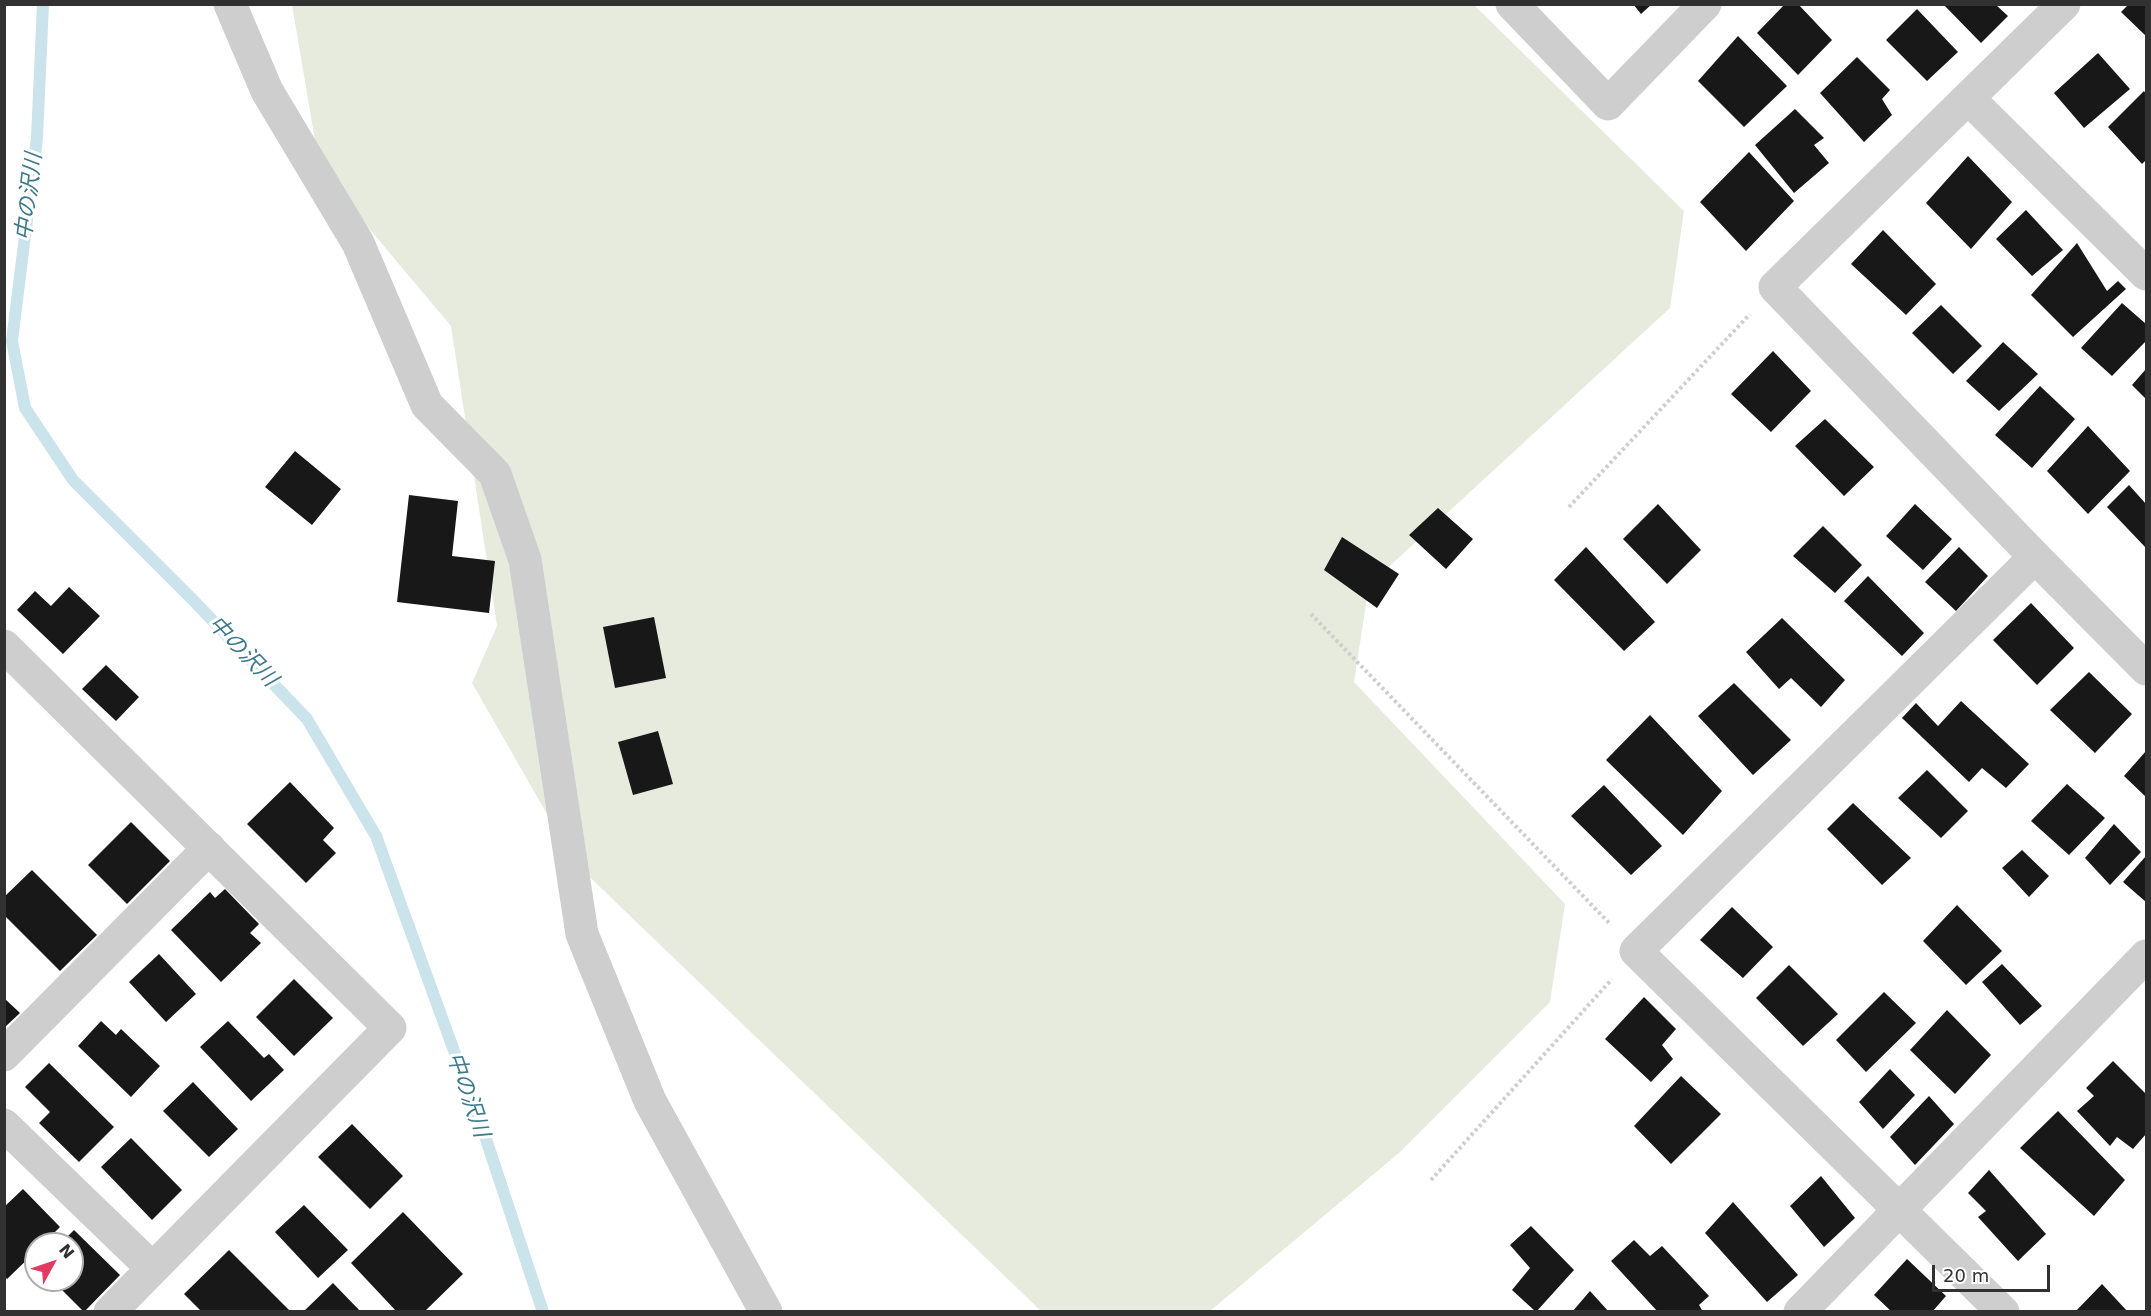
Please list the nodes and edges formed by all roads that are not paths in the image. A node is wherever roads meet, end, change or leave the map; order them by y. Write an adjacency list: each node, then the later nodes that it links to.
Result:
1 (230, 4): 17 (street)
2 (1512, 4): 3 (street)
3 (1705, 4)
4 (2064, 4): 5 (street)
5 (1969, 99): 6 (street); 7 (street)
6 (2146, 273)
7 (2035, 557): 9 (street); 14 (street)
8 (4, 646): 10 (street)
9 (2146, 669)
10 (208, 848): 12 (street); 15 (street)
11 (2146, 956): 14 (street)
12 (4, 1055)
13 (4, 1125): 15 (street)
14 (1899, 1209): 18 (street); 19 (street)
15 (152, 1269): 16 (street)
16 (110, 1311)
17 (766, 1311)
18 (1800, 1311)
19 (2003, 1311)

